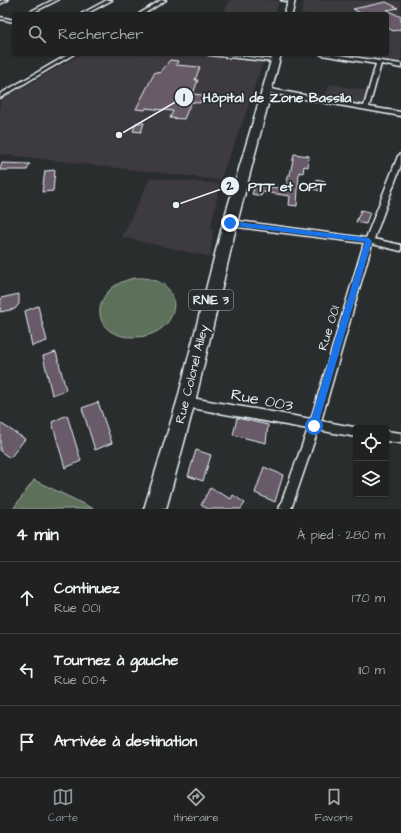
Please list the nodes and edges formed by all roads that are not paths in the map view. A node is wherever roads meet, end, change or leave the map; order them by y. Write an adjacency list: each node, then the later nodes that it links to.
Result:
1 (6, 0): 7 (street)
2 (56, 0): 8 (street)
3 (110, 0): 9 (street)
4 (164, 0): 10 (street)
5 (283, 0): 6 (street)
6 (292, 1): 11 (highway)
7 (0, 3)
8 (31, 12)
9 (87, 12)
10 (143, 12)
11 (289, 12)
12 (0, 18): 13 (street)
13 (12, 21)
14 (69, 56): 21 (street)
15 (254, 56): 17 (street)
16 (336, 56): 18 (street)
17 (276, 57): 20 (highway, Rue Colonel Alley / RNIE 3)
18 (379, 62): 19 (street); 22 (street)
19 (401, 66)
20 (265, 90): 22 (street); 25 (highway, Rue Colonel Alley / RNIE 3)
21 (0, 96)
22 (366, 108): 23 (street)
23 (401, 114)
24 (401, 156): 26 (street, Rue 001)
25 (230, 223): 26 (street); 28 (highway, Rue Colonel Alley / RNIE 3)
26 (369, 241): 27 (street); 29 (street, Rue 001)
27 (401, 248)
28 (186, 402): 29 (street, Rue 003); 33 (highway, Rue Colonel Alley / RNIE 3)
29 (314, 426): 30 (street, Rue 003); 34 (street, Rue 001)
30 (353, 432)
31 (389, 436): 32 (street)
32 (401, 438)
33 (155, 509)
34 (285, 509)

